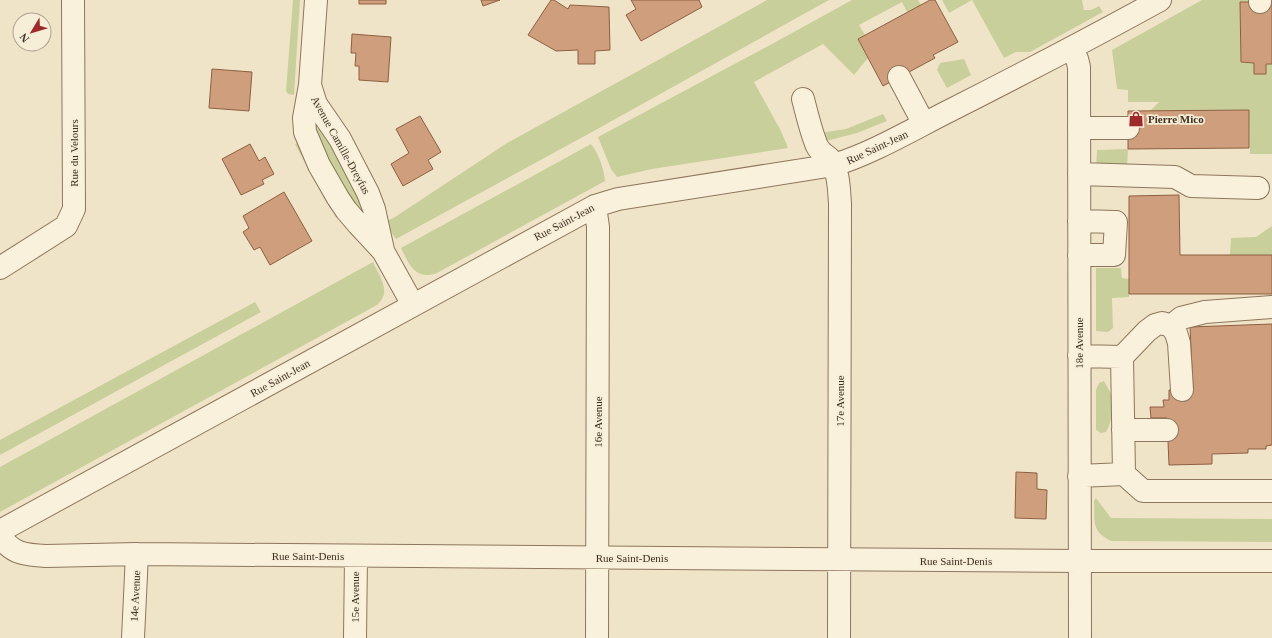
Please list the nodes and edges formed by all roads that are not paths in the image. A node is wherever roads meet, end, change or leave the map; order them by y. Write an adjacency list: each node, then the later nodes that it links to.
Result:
1 (74, 0): 18 (street, Rue du Velours)
2 (316, 0): 6 (street, Avenue Camille-Dreyfus)
3 (1160, 0): 4 (street, Rue Saint-Jean)
4 (1071, 49): 8 (street, Rue Saint-Jean); 9 (street, 18e Avenue)
5 (899, 77): 8 (street)
6 (310, 85): 16 (street, Avenue Camille-Dreyfus); 16 (street, Avenue Camille-Dreyfus)
7 (803, 99): 11 (street)
8 (924, 124): 11 (street, Rue Saint-Jean)
9 (1079, 128): 10 (street); 12 (street, 18e Avenue)
10 (1128, 128)
11 (834, 165): 14 (street, Rue Saint-Jean); 35 (street, 17e Avenue)
12 (1079, 174): 13 (street); 15 (street, 18e Avenue)
13 (1258, 188)
14 (595, 206): 19 (street, Rue Saint-Jean); 34 (street, 16e Avenue)
15 (1079, 221): 17 (street, 18e Avenue); 17 (street)
16 (383, 251): 19 (street, Avenue Camille-Dreyfus)
17 (1079, 255): 22 (street, 18e Avenue)
18 (0, 268)
19 (413, 305): 30 (street, Rue Saint-Jean)
20 (1272, 307): 21 (street)
21 (1171, 326): 23 (street); 24 (street)
22 (1079, 356): 23 (street); 28 (street, 18e Avenue)
23 (1122, 357): 25 (street)
24 (1182, 390)
25 (1123, 430): 26 (street); 27 (street)
26 (1168, 430)
27 (1124, 474): 28 (street); 29 (street)
28 (1079, 476): 37 (street, 18e Avenue)
29 (1272, 492)
30 (0, 531)
31 (0, 534): 32 (street, Rue Saint-Denis)
32 (137, 554): 33 (street, Rue Saint-Denis); 38 (street, 14e Avenue)
33 (356, 556): 34 (street, Rue Saint-Denis); 39 (street, 15e Avenue)
34 (597, 558): 35 (street, Rue Saint-Denis); 40 (street, 16e Avenue)
35 (840, 560): 37 (street, Rue Saint-Denis); 41 (street, 17e Avenue)
36 (1272, 561): 37 (street, Rue Saint-Denis)
37 (1080, 562): 42 (street, 18e Avenue)
38 (133, 638)
39 (355, 638)
40 (597, 638)
41 (839, 638)
42 (1080, 638)

